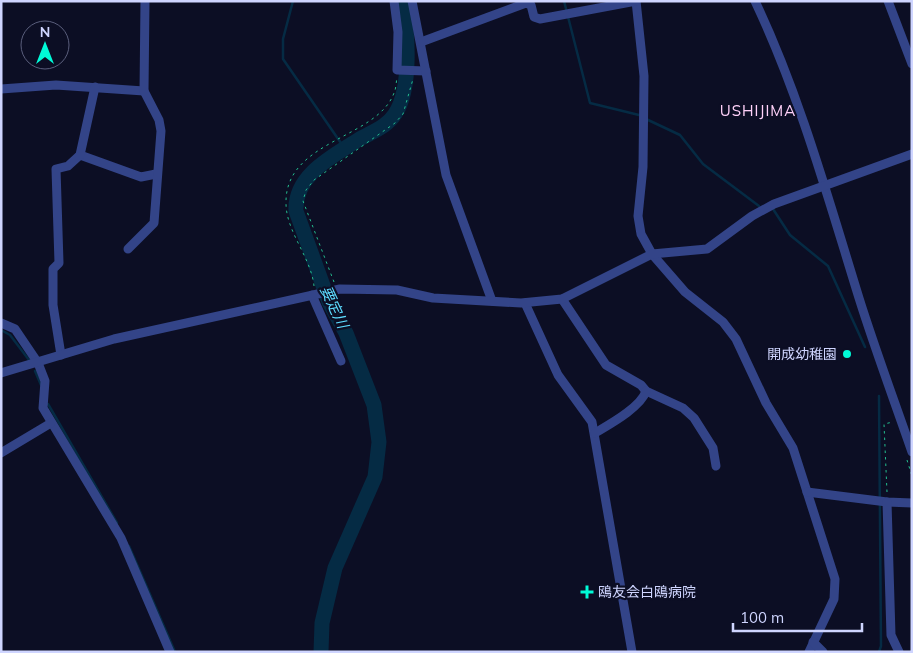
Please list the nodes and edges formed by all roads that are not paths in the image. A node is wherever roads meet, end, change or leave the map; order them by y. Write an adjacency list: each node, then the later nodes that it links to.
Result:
1 (145, 1): 13 (street)
2 (394, 1): 10 (street)
3 (412, 1): 8 (street)
4 (636, 1): 7 (street); 19 (street)
5 (755, 1): 17 (street)
6 (888, 1): 9 (street)
7 (522, 3): 8 (street)
8 (420, 42): 10 (street)
9 (912, 64)
10 (426, 71): 22 (street)
11 (96, 88): 12 (street); 13 (street); 15 (street)
12 (1, 89)
13 (144, 91): 16 (street)
14 (912, 154): 17 (street)
15 (80, 155): 16 (street); 25 (street)
16 (156, 174): 18 (street)
17 (824, 187): 19 (street); 32 (street)
18 (128, 249)
19 (652, 254): 21 (street); 35 (street)
20 (316, 294): 22 (street); 25 (street); 26 (street)
21 (562, 300): 23 (street); 29 (street)
22 (492, 301): 23 (street)
23 (525, 303): 31 (street)
24 (1, 323): 27 (street)
25 (61, 355): 27 (street)
26 (341, 361)
27 (38, 363): 28 (street); 30 (street)
28 (1, 373)
29 (646, 391): 31 (street); 34 (street)
30 (51, 423): 33 (street); 39 (street)
31 (595, 433): 40 (street)
32 (912, 452)
33 (1, 453)
34 (716, 466)
35 (807, 492): 36 (street); 38 (street)
36 (887, 502): 37 (street); 43 (street)
37 (912, 503)
38 (812, 642): 41 (street); 42 (street)
39 (170, 652)
40 (632, 652)
41 (809, 652)
42 (823, 652)
43 (899, 652)

